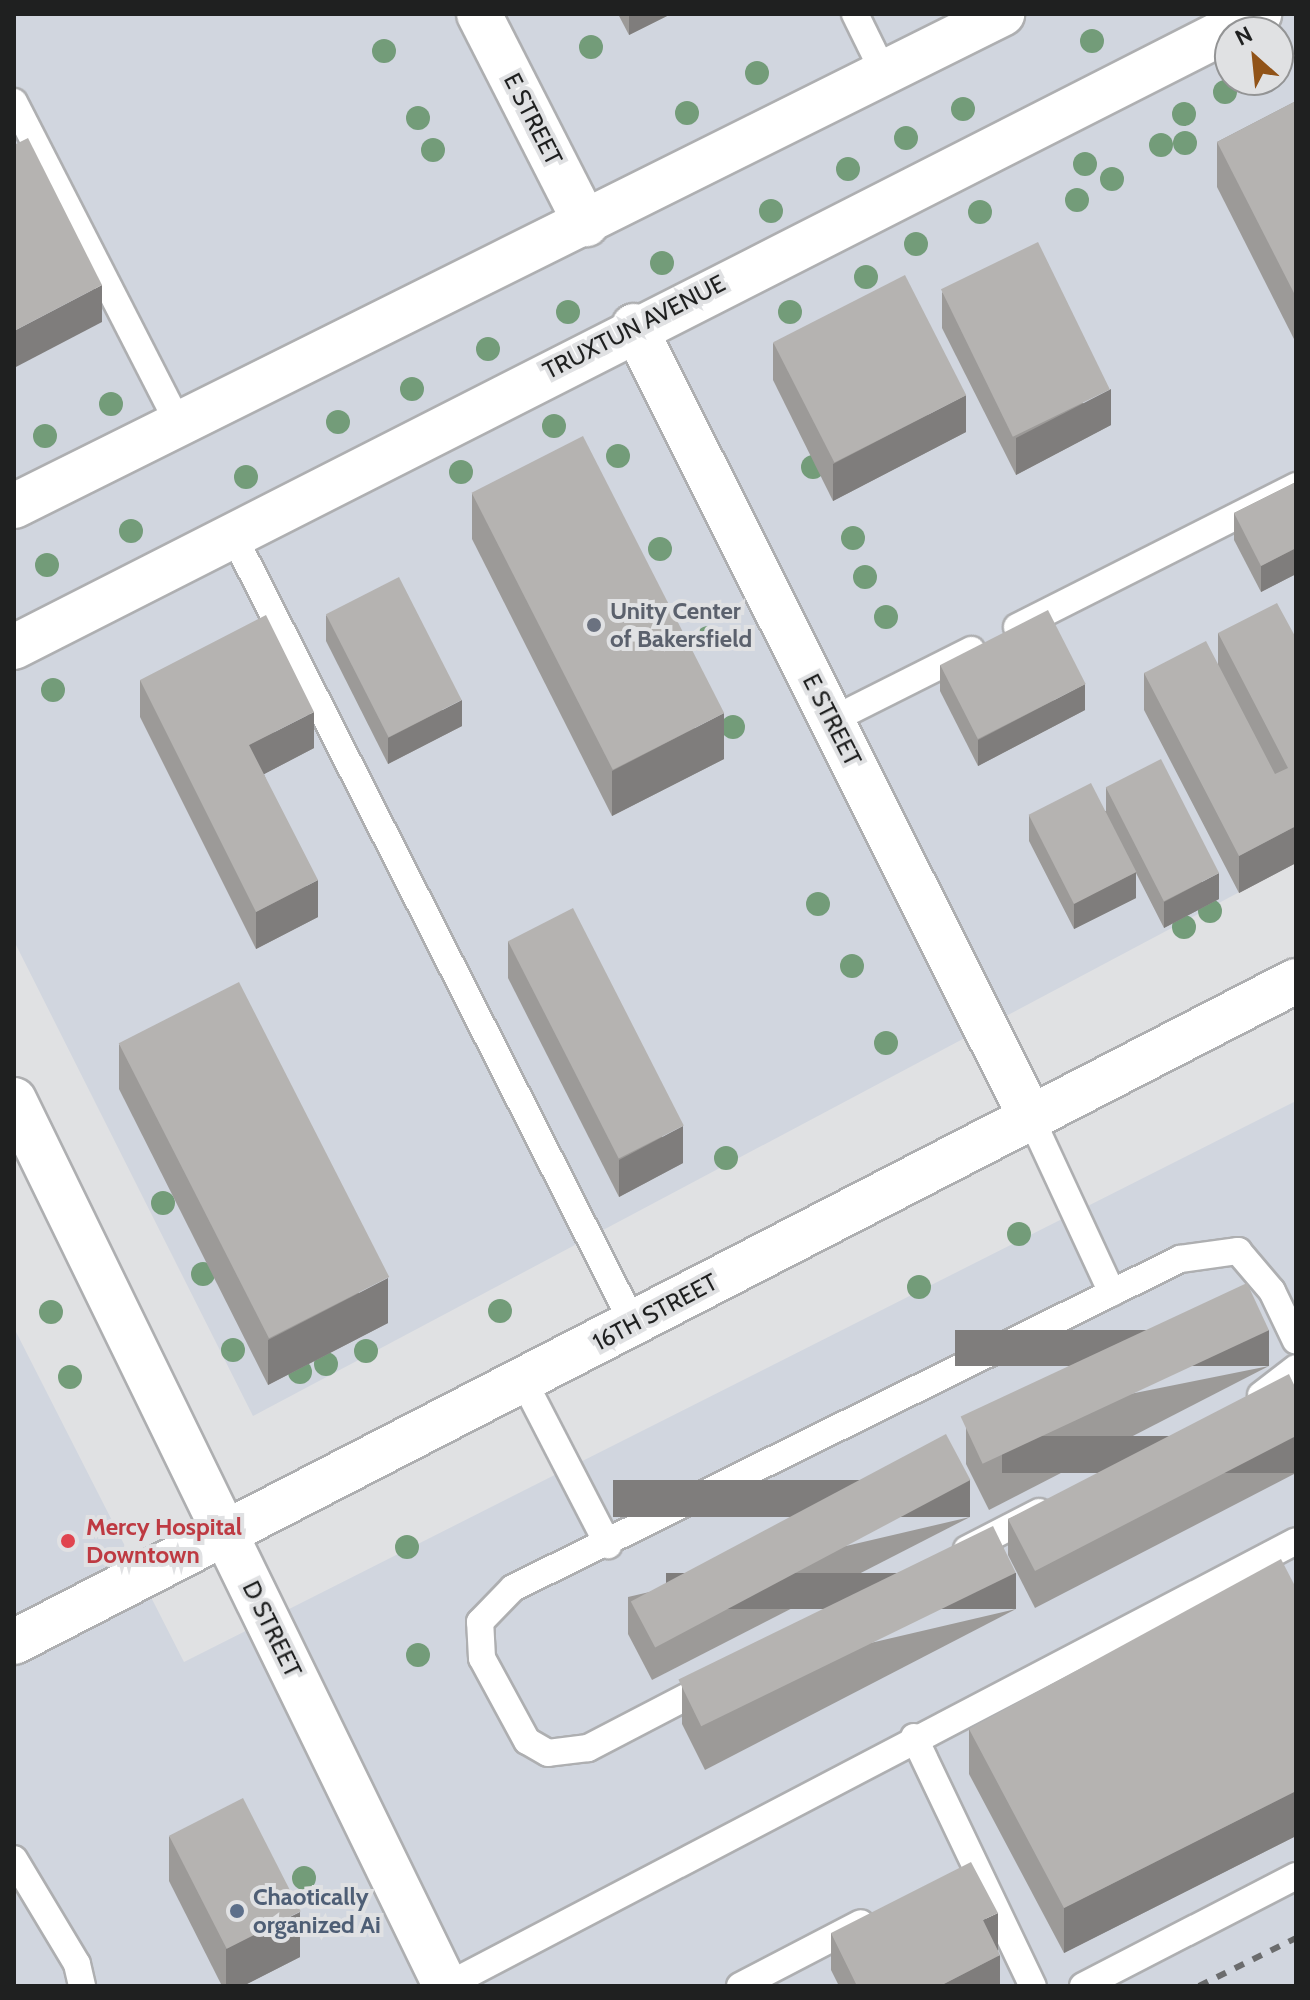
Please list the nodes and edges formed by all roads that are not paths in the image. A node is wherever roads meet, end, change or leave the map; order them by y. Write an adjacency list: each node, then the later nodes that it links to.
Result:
1 (479, 14): 7 (street, E STREET)
2 (855, 14): 5 (lane)
3 (1259, 14): 8 (street, TRUXTUN AVENUE)
4 (979, 19): 5 (street)
5 (884, 73): 7 (street)
6 (14, 102): 9 (lane)
7 (586, 224): 9 (street)
8 (634, 326): 12 (street, TRUXTUN AVENUE); 14 (street, E STREET)
9 (179, 425): 11 (street)
10 (1296, 486): 14 (lane)
11 (14, 506)
12 (232, 533): 13 (street, TRUXTUN AVENUE); 19 (lane)
13 (14, 647)
14 (832, 720): 17 (street, E STREET)
15 (1296, 981): 17 (street, 16TH STREET)
16 (14, 1100): 25 (street, D STREET)
17 (1029, 1114): 18 (lane); 19 (street, 16TH STREET)
18 (1112, 1293): 20 (lane); 27 (lane)
19 (633, 1323): 22 (street, 16TH STREET)
20 (1296, 1341)
21 (1296, 1368): 23 (lane)
22 (523, 1380): 25 (street, 16TH STREET); 27 (lane)
23 (1237, 1408)
24 (1068, 1497): 28 (lane)
25 (226, 1535): 29 (street, 16TH STREET); 38 (street, D STREET)
26 (1296, 1541): 31 (lane)
27 (608, 1545): 30 (lane)
28 (941, 1563)
29 (14, 1642)
30 (743, 1667)
31 (914, 1737): 33 (lane); 38 (lane)
32 (14, 1859): 37 (lane)
33 (975, 1865): 35 (lane); 40 (lane)
34 (1296, 1876): 41 (lane)
35 (947, 1879)
36 (892, 1907): 39 (lane)
37 (82, 1986)
38 (446, 1986)
39 (740, 1986)
40 (1033, 1986)
41 (1083, 1986)

